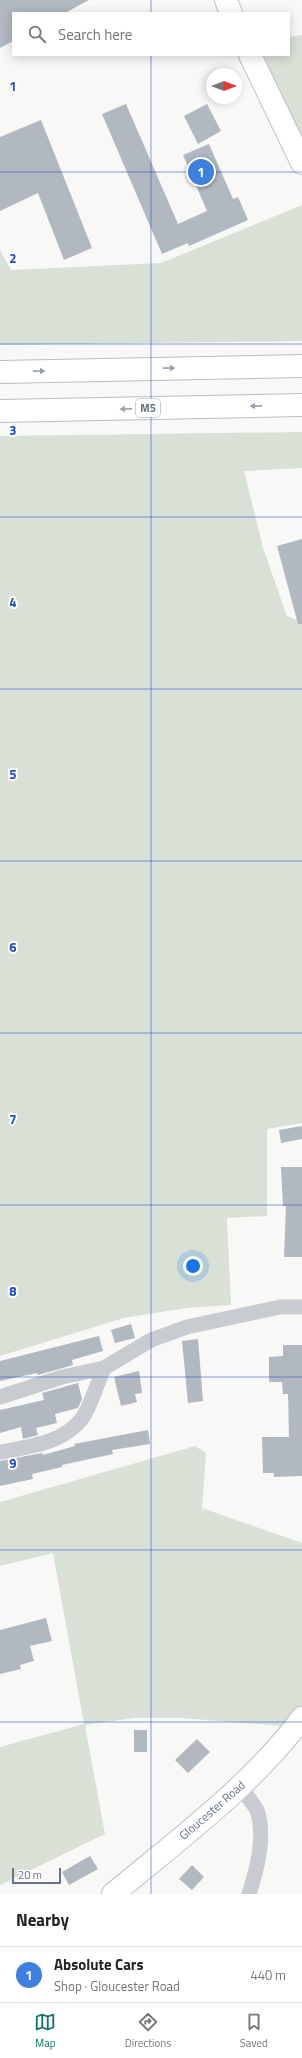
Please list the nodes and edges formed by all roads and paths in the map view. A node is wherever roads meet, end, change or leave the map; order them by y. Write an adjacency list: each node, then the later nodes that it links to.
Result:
1 (226, 0): 2 (main road)
2 (231, 12)
3 (250, 56): 4 (main road)
4 (302, 163)
5 (295, 366): 6 (main road, one-way to 5)
6 (0, 372)
7 (299, 405): 8 (main road, M5, one-way to 8)
8 (0, 411)
9 (302, 1307): 10 (street)
10 (104, 1368): 11 (street); 12 (street)
11 (0, 1398)
12 (0, 1452)
13 (302, 1718): 14 (main road, Gloucester Road)
14 (240, 1788): 15 (main road, Gloucester Road); 16 (street)
15 (113, 1894)
16 (249, 1894)

